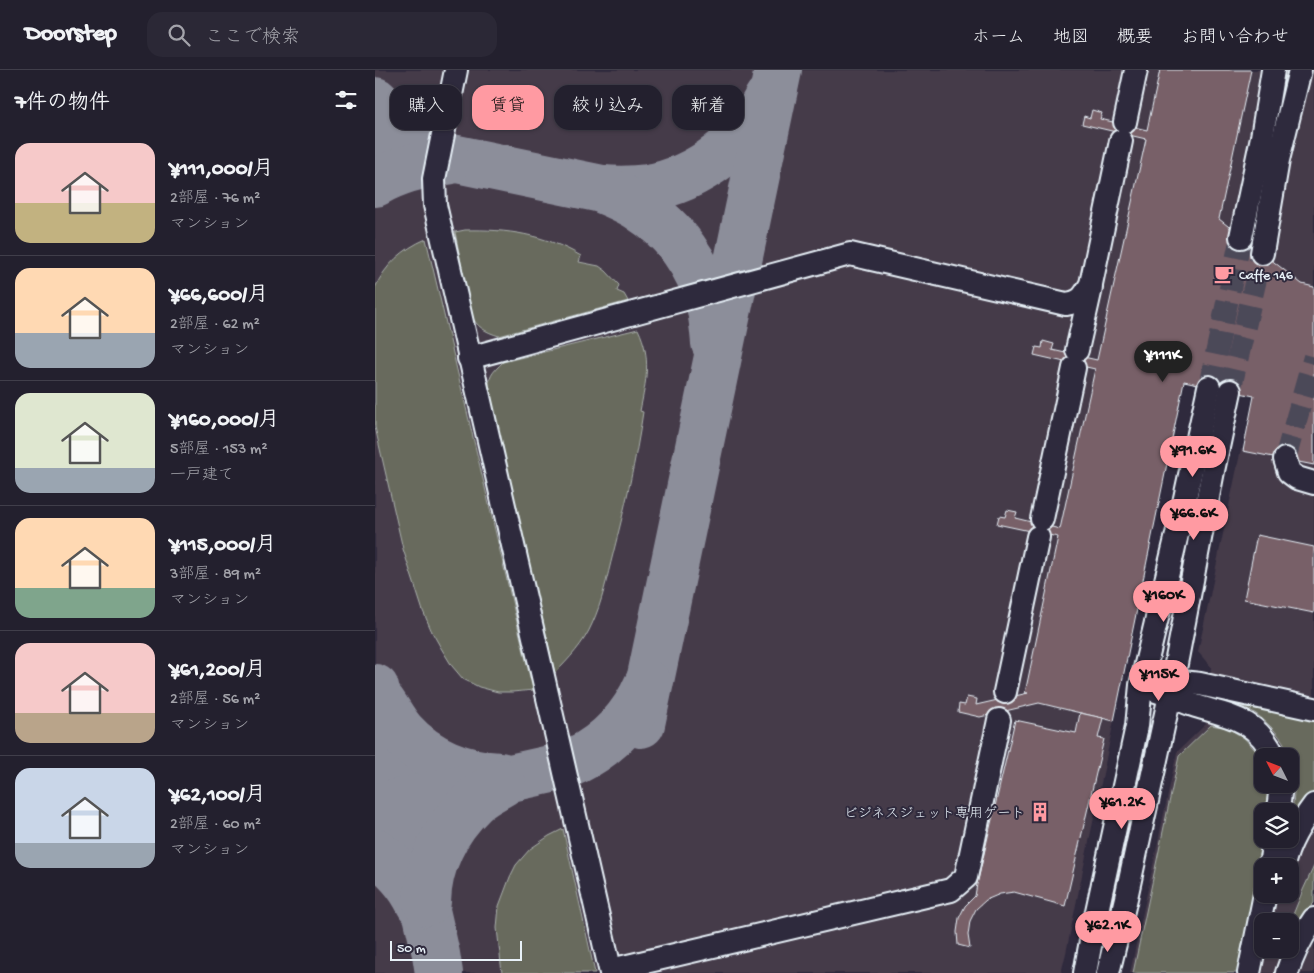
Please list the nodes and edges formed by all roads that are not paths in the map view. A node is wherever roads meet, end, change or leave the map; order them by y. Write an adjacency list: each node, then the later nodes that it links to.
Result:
1 (456, 70): 8 (street)
2 (1136, 70): 7 (street)
3 (1273, 70): 5 (street)
4 (1299, 70): 6 (street)
5 (1241, 237)
6 (1262, 253)
7 (1091, 284): 8 (street); 13 (street)
8 (469, 358): 22 (street)
9 (1285, 459): 10 (street)
10 (1314, 483)
11 (1141, 685): 12 (street); 12 (street); 23 (street)
12 (1171, 688): 14 (street); 16 (street); 24 (street)
13 (1005, 692)
14 (1314, 709)
15 (999, 720): 22 (street)
16 (1270, 748)
17 (1314, 805): 18 (street)
18 (1285, 858)
19 (1263, 903): 25 (street)
20 (1314, 919): 27 (street)
21 (1265, 958): 26 (street)
22 (611, 972)
23 (1085, 973)
24 (1108, 973)
25 (1249, 973)
26 (1261, 973)
27 (1287, 973)

